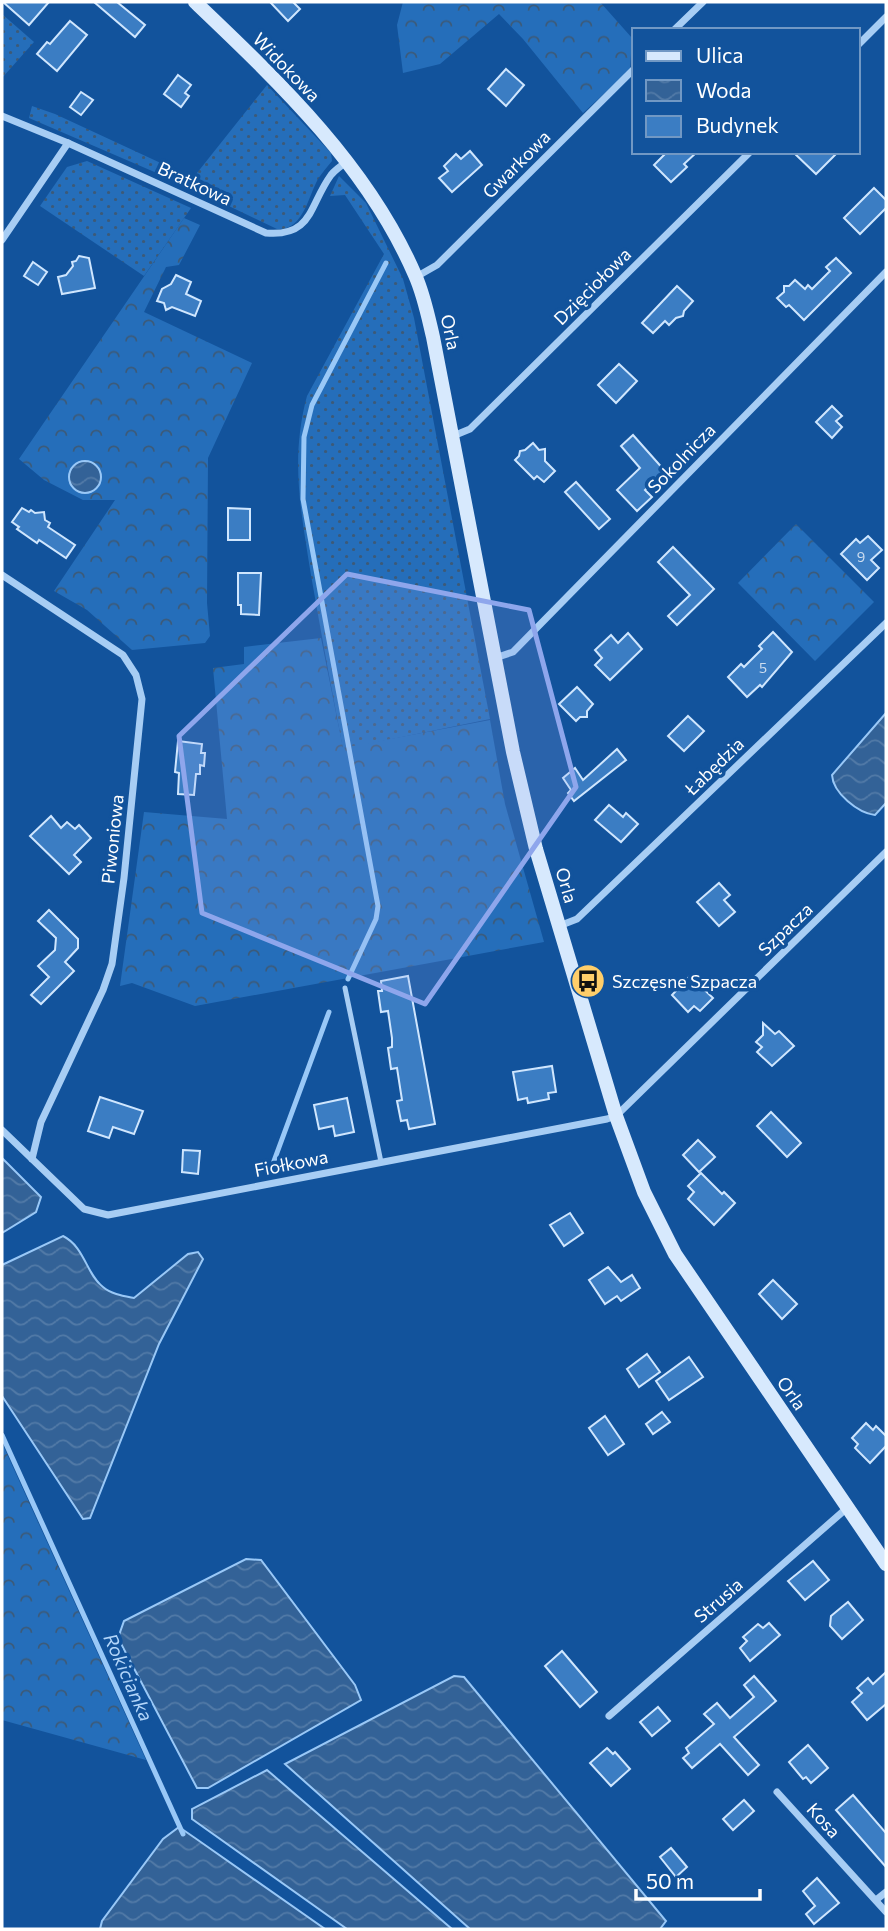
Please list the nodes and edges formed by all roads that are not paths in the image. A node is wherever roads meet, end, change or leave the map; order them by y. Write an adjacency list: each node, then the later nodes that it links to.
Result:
1 (194, 2): 10 (street, Widokowa)
2 (703, 2): 4 (street)
3 (886, 17): 5 (street)
4 (676, 28)
5 (860, 43)
6 (632, 71): 13 (street, Gwarkowa)
7 (2, 116): 8 (street, Bratkowa)
8 (68, 143): 10 (street, Bratkowa); 11 (street)
9 (748, 154): 14 (street, Dzięciołowa)
10 (348, 162): 13 (street, Orla)
11 (2, 240)
12 (886, 272): 17 (street, Sokolnicza)
13 (416, 277): 14 (street, Orla)
14 (452, 436): 17 (street, Orla)
15 (2, 575): 23 (street, Piwoniowa)
16 (886, 623): 19 (street, Łabędzia)
17 (495, 659): 19 (street, Orla)
18 (886, 852): 21 (street, Szpacza)
19 (559, 926): 21 (street, Orla)
20 (345, 988): 24 (lane)
21 (617, 1116): 24 (street, Fiołkowa); 25 (street, Orla)
22 (2, 1130): 23 (street, Fiołkowa)
23 (32, 1159): 24 (street, Fiołkowa)
24 (380, 1162)
25 (848, 1508): 26 (street, Orla); 27 (street, Strusia)
26 (886, 1564)
27 (608, 1716)
28 (777, 1792): 30 (street, Kosa)
29 (886, 1892): 30 (street)
30 (876, 1900): 31 (street, Kosa)
31 (886, 1912)

